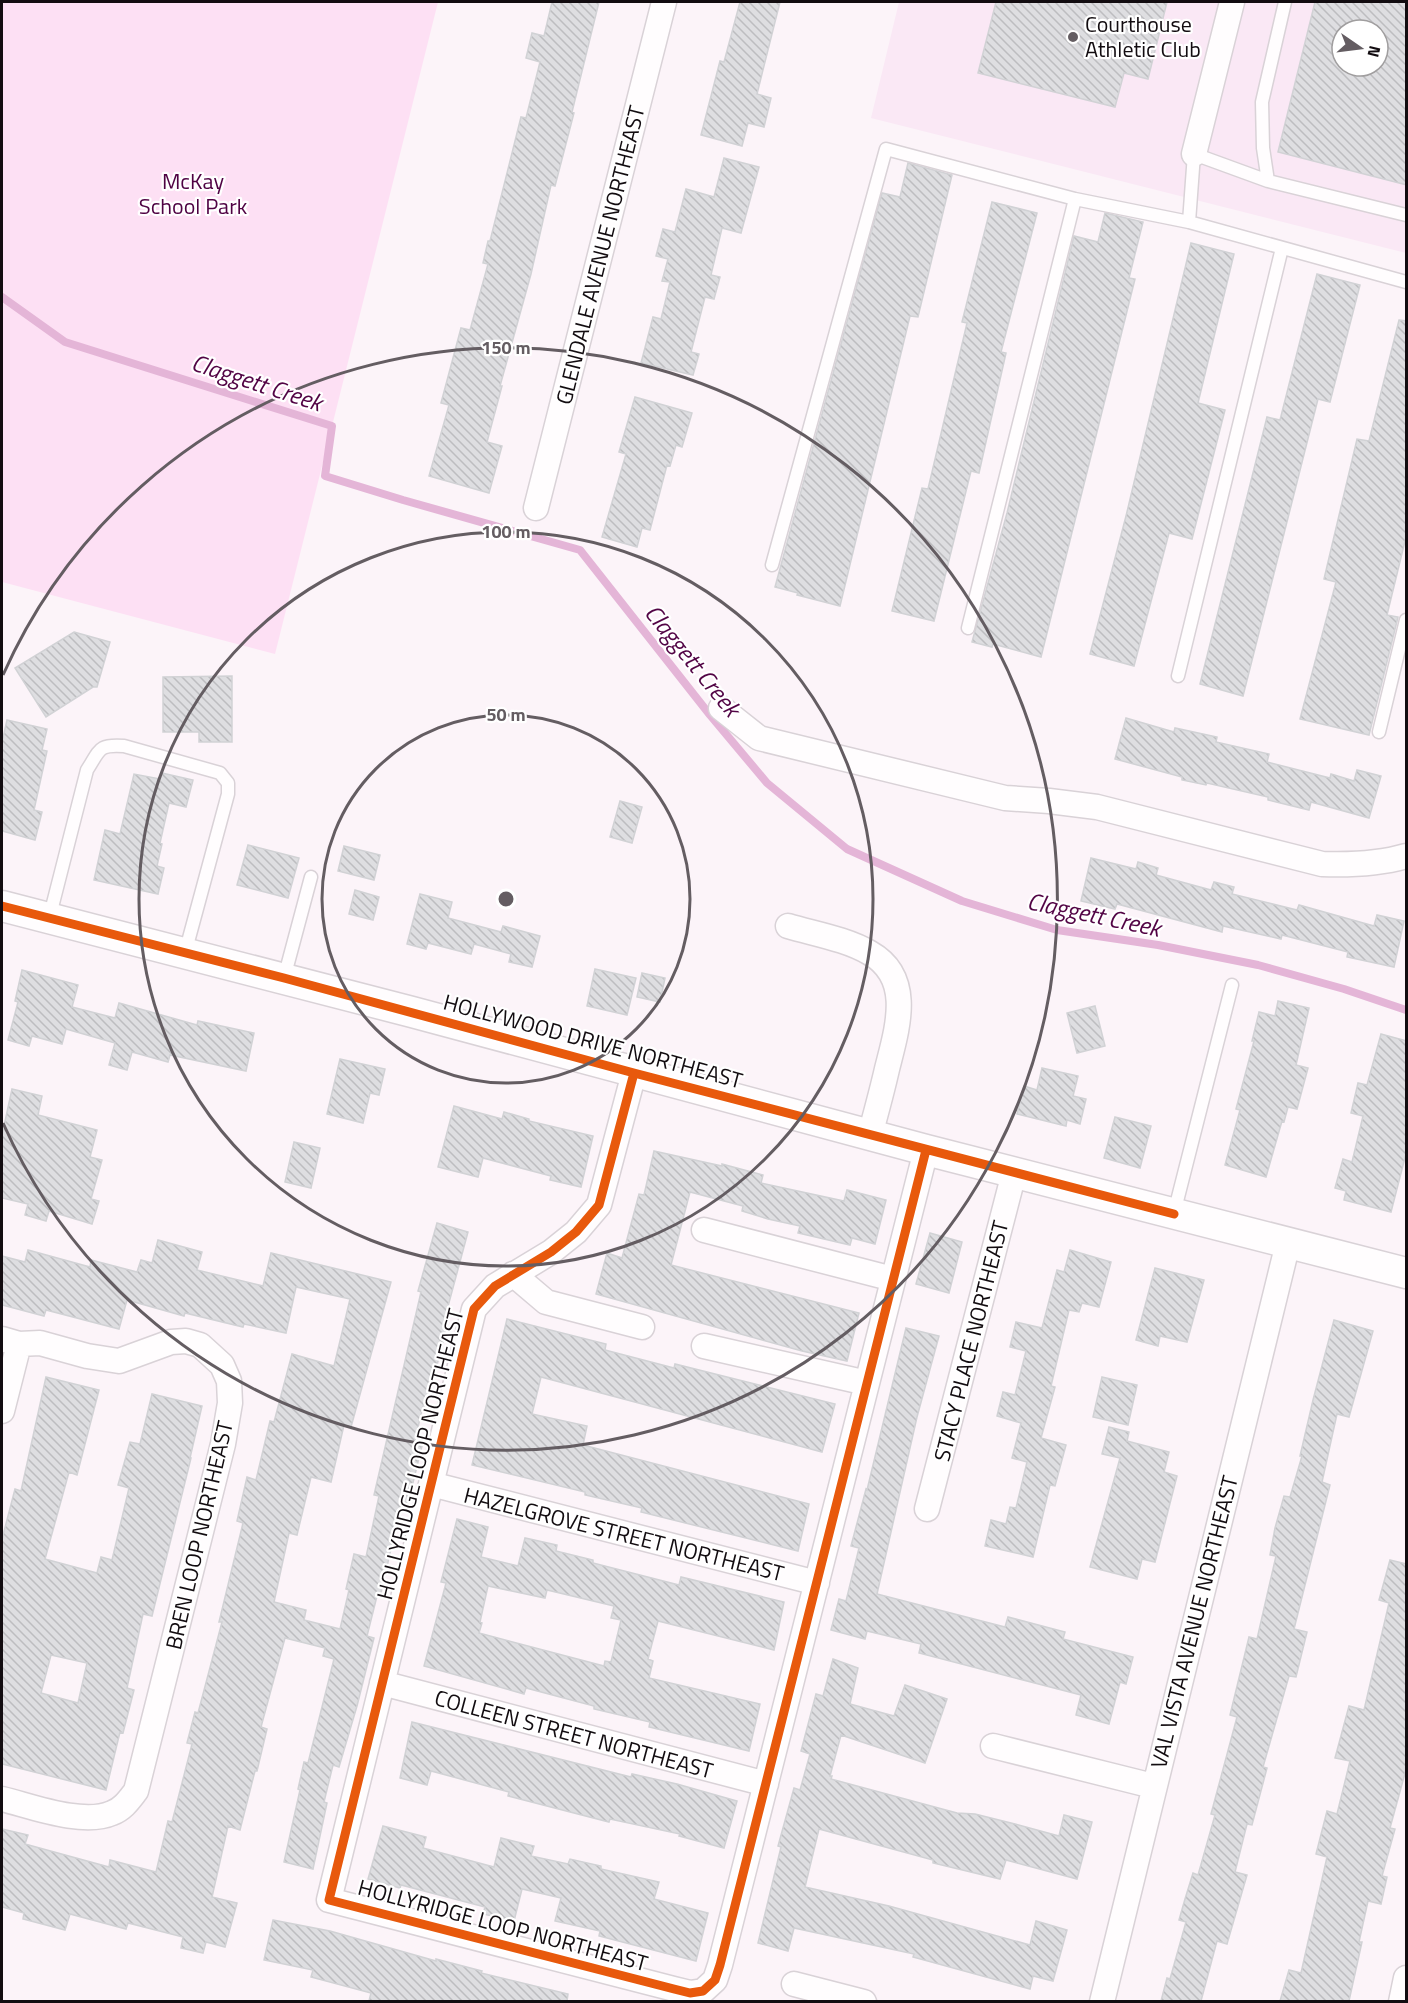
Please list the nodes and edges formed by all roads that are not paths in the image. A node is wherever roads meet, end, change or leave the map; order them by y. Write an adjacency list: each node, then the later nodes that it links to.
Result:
1 (664, 2): 11 (street, GLENDALE AVENUE NORTHEAST)
2 (1232, 2): 4 (street)
3 (1286, 2): 5 (lane)
4 (1194, 154): 5 (lane); 8 (lane)
5 (1268, 181): 7 (lane)
6 (1075, 199): 8 (lane); 12 (lane); 14 (lane)
7 (1407, 214)
8 (1189, 222): 9 (lane)
9 (1282, 248): 10 (lane); 15 (lane)
10 (1407, 282)
11 (536, 508)
12 (772, 565)
13 (1407, 620): 17 (lane)
14 (968, 628)
15 (1178, 676)
16 (721, 708): 18 (street)
17 (1379, 732)
18 (1407, 856)
19 (311, 877): 24 (lane)
20 (2, 906): 21 (street, HOLLYWOOD DRIVE NORTHEAST)
21 (49, 919): 23 (street, HOLLYWOOD DRIVE NORTHEAST); 23 (lane)
22 (788, 926): 27 (street)
23 (185, 954): 24 (street, HOLLYWOOD DRIVE NORTHEAST)
24 (284, 978): 26 (street, HOLLYWOOD DRIVE NORTHEAST)
25 (1232, 985): 30 (lane)
26 (634, 1073): 27 (street, HOLLYWOOD DRIVE NORTHEAST); 34 (street, HOLLYRIDGE LOOP NORTHEAST)
27 (870, 1135): 28 (street, HOLLYWOOD DRIVE NORTHEAST)
28 (926, 1150): 29 (street, HOLLYWOOD DRIVE NORTHEAST); 35 (street, HOLLYRIDGE LOOP NORTHEAST)
29 (1014, 1173): 30 (street, HOLLYWOOD DRIVE NORTHEAST); 42 (street, STACY PLACE NORTHEAST)
30 (1174, 1214): 32 (street, HOLLYWOOD DRIVE NORTHEAST)
31 (704, 1230): 35 (street)
32 (1288, 1243): 33 (street, HOLLYWOOD DRIVE NORTHEAST); 47 (street, VAL VISTA AVENUE NORTHEAST)
33 (1407, 1273)
34 (513, 1274): 36 (street); 41 (street, HOLLYRIDGE LOOP NORTHEAST)
35 (893, 1279): 39 (street, HOLLYRIDGE LOOP NORTHEAST)
36 (642, 1327)
37 (10, 1341): 40 (street); 48 (street, BREN LOOP NORTHEAST)
38 (704, 1346): 39 (street)
39 (867, 1383): 43 (street, HOLLYRIDGE LOOP NORTHEAST)
40 (2, 1411)
41 (431, 1484): 43 (street, HAZELGROVE STREET NORTHEAST); 44 (street, HOLLYRIDGE LOOP NORTHEAST)
42 (927, 1509)
43 (817, 1583): 46 (street, HOLLYRIDGE LOOP NORTHEAST)
44 (382, 1683): 46 (street, COLLEEN STREET NORTHEAST); 46 (street, HOLLYRIDGE LOOP NORTHEAST)
45 (993, 1746): 47 (street)
46 (766, 1784)
47 (1153, 1786): 52 (street, VAL VISTA AVENUE NORTHEAST)
48 (2, 1798)
49 (1407, 1978): 53 (street)
50 (794, 1984): 51 (street)
51 (864, 2001)
52 (1102, 2001)
53 (1401, 2001)

